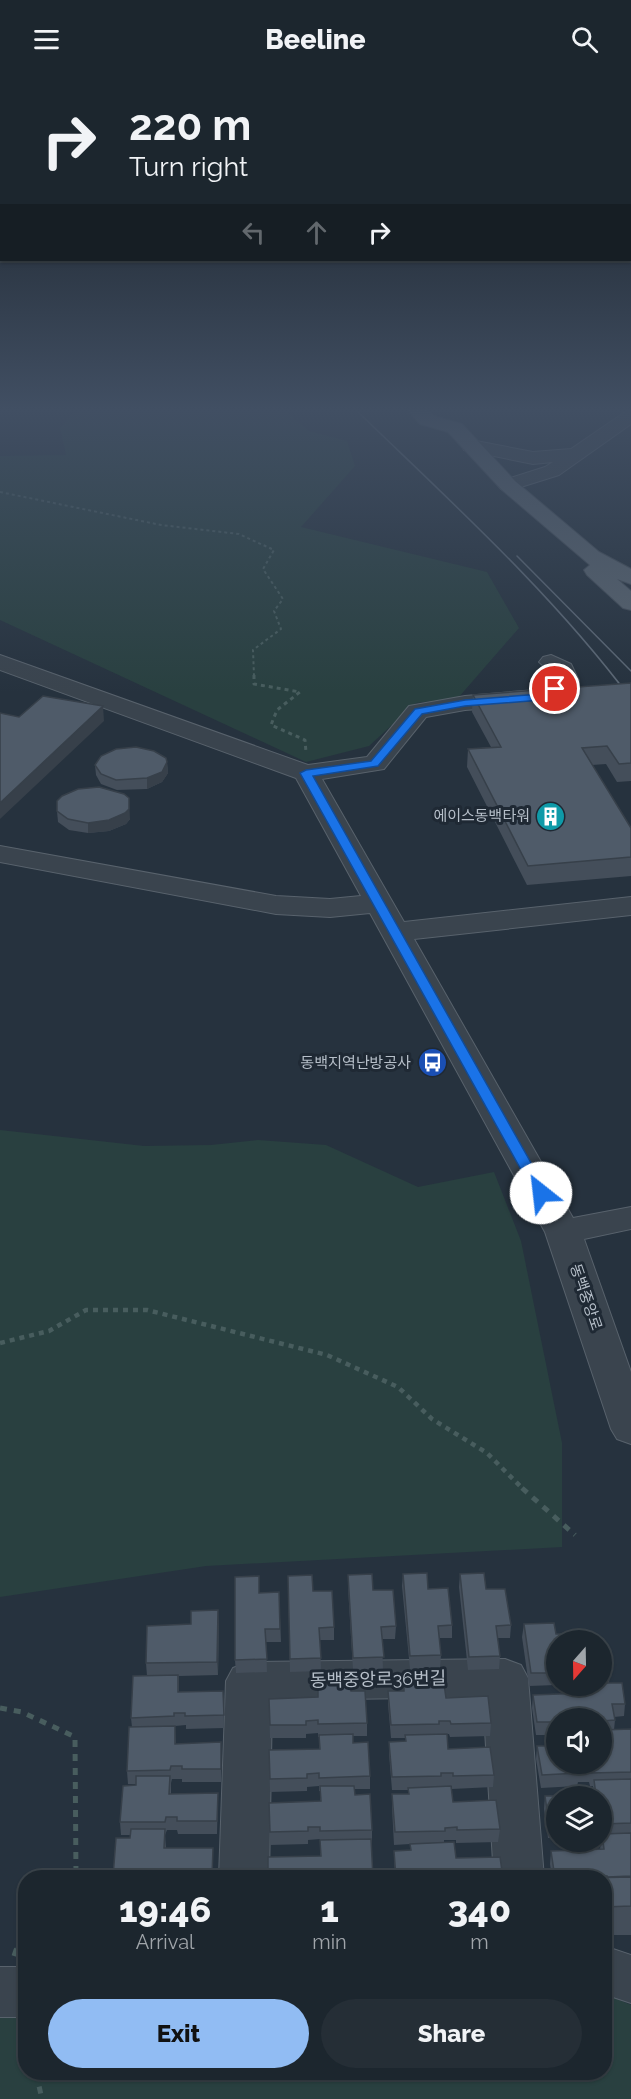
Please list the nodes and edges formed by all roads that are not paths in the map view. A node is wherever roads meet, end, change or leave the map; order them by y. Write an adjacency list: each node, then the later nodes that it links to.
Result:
1 (529, 503): 2 (main road)
2 (591, 556): 3 (main road); 4 (main road)
3 (631, 577)
4 (631, 603)
5 (0, 662): 7 (street)
6 (551, 662): 7 (street)
7 (306, 773): 9 (street, 동백중앙로)
8 (0, 854): 9 (street)
9 (379, 903): 11 (street, 동백중앙로)
10 (631, 906): 11 (street)
11 (395, 932): 13 (street, 동백중앙로)
12 (631, 1218): 13 (street)
13 (563, 1232): 14 (street, 동백중앙로)
14 (631, 1428)
15 (244, 1870): 16 (street, 동백중앙로36번길)
16 (518, 1870)
17 (612, 1973): 18 (street)
18 (631, 1979)
19 (0, 1992): 20 (street)
20 (18, 1992)

